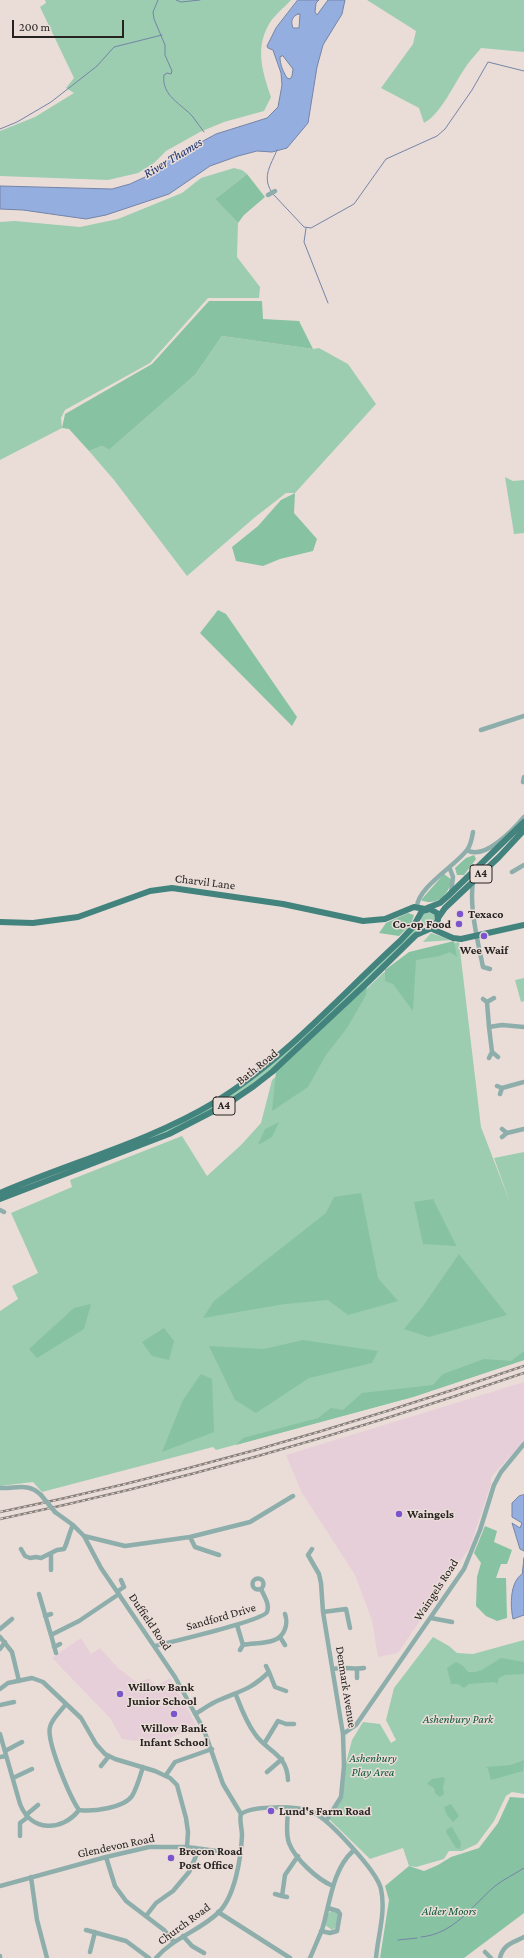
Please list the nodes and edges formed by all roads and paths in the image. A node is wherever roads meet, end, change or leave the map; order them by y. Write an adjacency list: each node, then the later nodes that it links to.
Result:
1 (275, 191): 2 (street)
2 (268, 195)
3 (524, 716): 4 (street)
4 (481, 730)
5 (524, 777): 6 (street)
6 (523, 782)
7 (524, 817): 11 (street)
8 (524, 822): 16 (main road, A4)
9 (524, 830): 15 (main road, A4)
10 (473, 832): 11 (street)
11 (467, 850): 13 (street)
12 (524, 865): 14 (street)
13 (450, 869): 16 (street); 17 (street)
14 (512, 872)
15 (473, 882): 21 (main road, A4); 26 (street)
16 (451, 893): 19 (main road, A4)
17 (417, 907): 18 (main road, Charvil Lane); 19 (main road, Charvil Lane)
18 (408, 909): 20 (main road); 22 (main road, Charvil Lane)
19 (426, 909): 20 (main road, Bath Road / A4); 21 (main road)
20 (418, 918): 24 (main road); 42 (main road, Bath Road / A4)
21 (438, 919): 24 (main road, Bath Road / A4); 25 (main road)
22 (0, 922)
23 (524, 925): 26 (main road)
24 (429, 928): 25 (main road); 43 (main road, Bath Road / A4)
25 (445, 934): 26 (main road)
26 (476, 937): 28 (street)
27 (477, 967): 28 (street)
28 (483, 967): 29 (street)
29 (490, 969)
30 (494, 998): 31 (street)
31 (489, 1027): 32 (street); 33 (street)
32 (524, 1027)
33 (492, 1052): 34 (street); 35 (street)
34 (498, 1057)
35 (489, 1058)
36 (524, 1082): 37 (street)
37 (500, 1094)
38 (502, 1129): 40 (street)
39 (524, 1130): 40 (street)
40 (507, 1133): 41 (street)
41 (502, 1138)
42 (0, 1193)
43 (0, 1199)
44 (524, 1444): 69 (street, Waingels Road)
45 (0, 1488): 49 (street, Duffield Road, bridge)
46 (293, 1496): 48 (street)
47 (280, 1497): 48 (street)
48 (282, 1502): 51 (street)
49 (73, 1525): 50 (street, Duffield Road); 54 (street)
50 (84, 1536): 51 (street); 61 (street, Duffield Road)
51 (190, 1537): 55 (street)
52 (21, 1549): 54 (street)
53 (312, 1549): 56 (street)
54 (51, 1554): 58 (street)
55 (219, 1555)
56 (308, 1555): 57 (street); 65 (street, Denmark Avenue)
57 (302, 1558)
58 (51, 1570)
59 (121, 1580): 61 (street)
60 (260, 1589): 72 (street, Sandford Drive)
61 (118, 1593): 75 (street); 82 (street, Duffield Road)
62 (39, 1594): 63 (street)
63 (41, 1600): 64 (street); 68 (street)
64 (35, 1602)
65 (323, 1612): 73 (street); 89 (street, Denmark Avenue)
66 (51, 1614): 68 (street)
67 (285, 1614): 77 (street)
68 (45, 1616): 75 (street)
69 (431, 1618): 71 (street); 102 (street, Waingels Road)
70 (12, 1619): 74 (street)
71 (452, 1622)
72 (237, 1624): 81 (street); 82 (street, Sandford Drive)
73 (350, 1628)
74 (0, 1629)
75 (51, 1634): 83 (street)
76 (0, 1637): 78 (street)
77 (280, 1637): 80 (street); 81 (street)
78 (5, 1642): 84 (street); 93 (street)
79 (60, 1644): 83 (street)
80 (285, 1644)
81 (243, 1645): 85 (street)
82 (155, 1646): 100 (street, Duffield Road)
83 (54, 1647): 86 (street)
84 (0, 1649)
85 (240, 1650)
86 (56, 1653)
87 (266, 1666): 91 (street)
88 (364, 1668): 90 (street)
89 (333, 1669): 90 (street); 102 (street, Denmark Avenue)
90 (357, 1670): 92 (street)
91 (269, 1672): 95 (street); 96 (street)
92 (357, 1678)
93 (19, 1681): 94 (street); 98 (street)
94 (0, 1689)
95 (286, 1691)
96 (236, 1695): 100 (street); 105 (street)
97 (14, 1702): 99 (street)
98 (66, 1704): 108 (street); 120 (street)
99 (0, 1705)
100 (195, 1714): 106 (street, Duffield Road)
101 (294, 1724): 105 (street)
102 (343, 1734): 123 (street, Denmark Avenue)
103 (0, 1735): 107 (street)
104 (22, 1742): 107 (street)
105 (264, 1744): 110 (street)
106 (212, 1749): 115 (street); 121 (street, Duffield Road)
107 (5, 1753): 109 (street); 116 (street)
108 (109, 1756): 111 (street); 112 (street)
109 (0, 1757)
110 (282, 1759): 114 (street); 117 (street)
111 (101, 1766)
112 (143, 1767): 115 (street); 120 (street)
113 (32, 1769): 116 (street)
114 (267, 1772)
115 (166, 1775): 125 (street)
116 (12, 1778): 122 (street)
117 (288, 1780)
118 (38, 1805): 122 (street)
119 (288, 1808): 121 (street); 123 (street); 129 (street)
120 (79, 1810): 122 (street)
121 (241, 1814): 128 (street, Church Road)
122 (27, 1816): 124 (street)
123 (326, 1821): 127 (street)
124 (20, 1836)
125 (187, 1847): 126 (street, Glendevon Road); 130 (street, Glendevon Road)
126 (196, 1848): 128 (street, Glendevon Road); 137 (street)
127 (353, 1850): 133 (street); 152 (street)
128 (239, 1854): 136 (street, Church Road)
129 (298, 1856): 133 (street); 134 (street)
130 (106, 1857): 131 (street, Glendevon Road); 137 (street)
131 (31, 1877): 132 (street, Glendevon Road); 147 (street)
132 (0, 1886)
133 (334, 1886): 135 (street)
134 (276, 1894)
135 (328, 1908): 139 (street); 139 (street)
136 (218, 1912): 141 (street, Church Road); 150 (street)
137 (146, 1916): 143 (street)
138 (86, 1930): 140 (street)
139 (321, 1930): 151 (street)
140 (95, 1932): 144 (street); 148 (street)
141 (183, 1936): 143 (street, Church Road); 146 (street)
142 (524, 1937): 154 (street)
143 (174, 1942): 149 (street, Church Road)
144 (90, 1952)
145 (485, 1952): 153 (street)
146 (201, 1954)
147 (47, 1958)
148 (149, 1958)
149 (156, 1958)
150 (290, 1958)
151 (310, 1958)
152 (376, 1958)
153 (490, 1958)
154 (500, 1958)

